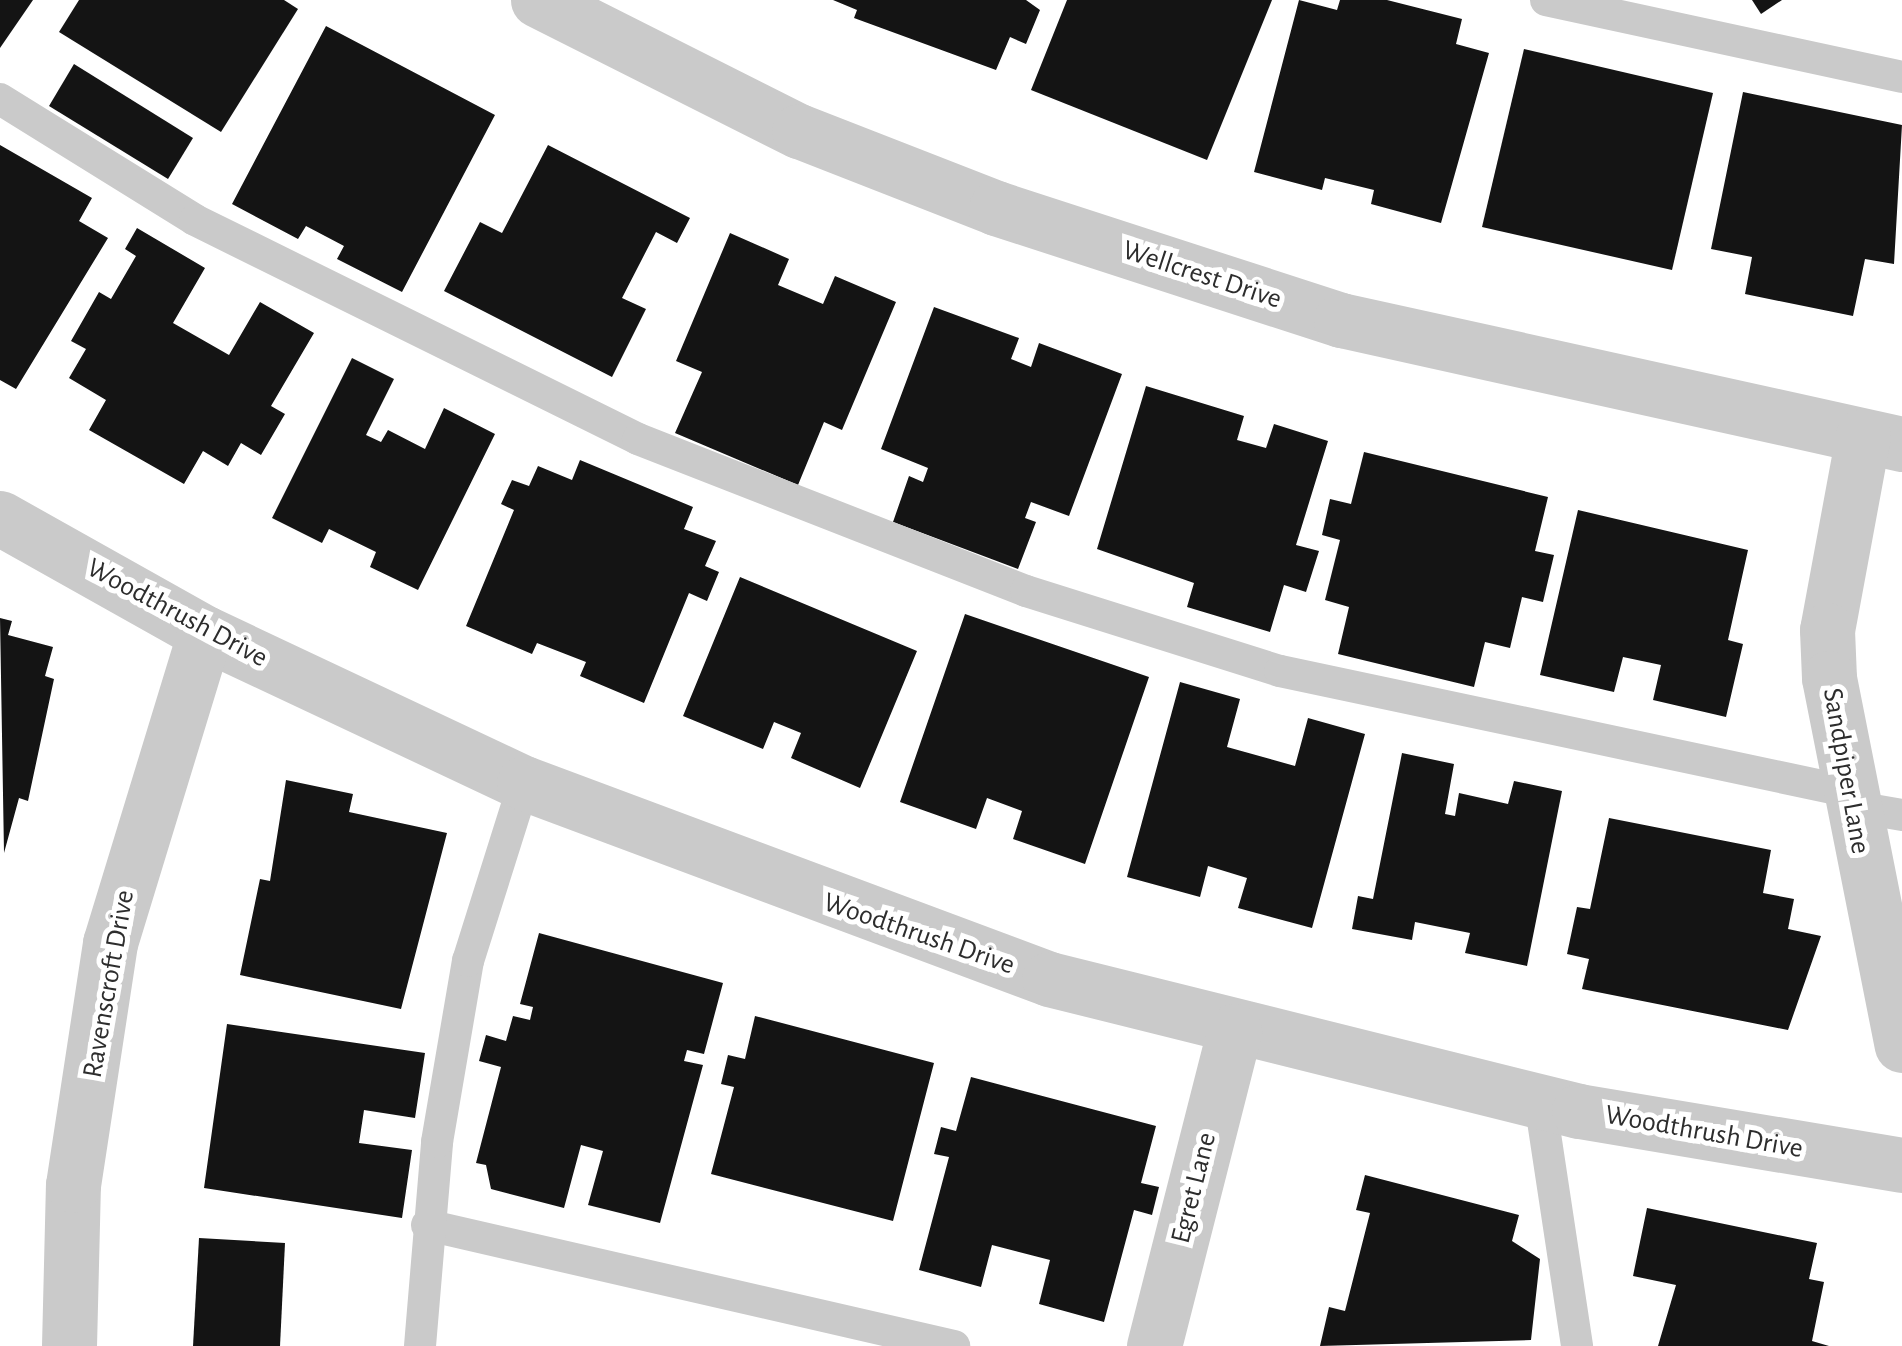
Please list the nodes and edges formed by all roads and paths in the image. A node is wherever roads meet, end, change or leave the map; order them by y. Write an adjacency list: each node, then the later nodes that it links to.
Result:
1 (538, 0): 5 (street, Wellcrest Drive)
2 (1546, 0): 3 (lane)
3 (1902, 77)
4 (0, 99): 9 (lane)
5 (1882, 440): 9 (street, Sandpiper Lane)
6 (0, 518): 7 (street, Woodthrush Drive)
7 (206, 633): 8 (street, Woodthrush Drive); 15 (street, Ravenscroft Drive)
8 (524, 782): 10 (street, Woodthrush Drive); 14 (lane)
9 (1866, 804): 11 (street, Sandpiper Lane)
10 (1234, 1030): 12 (street, Woodthrush Drive); 18 (street, Egret Lane)
11 (1902, 1045)
12 (1540, 1101): 13 (street, Woodthrush Drive); 19 (lane)
13 (1902, 1165)
14 (428, 1225): 16 (lane); 17 (lane)
15 (69, 1346)
16 (420, 1346)
17 (954, 1346)
18 (1154, 1346)
19 (1576, 1346)

